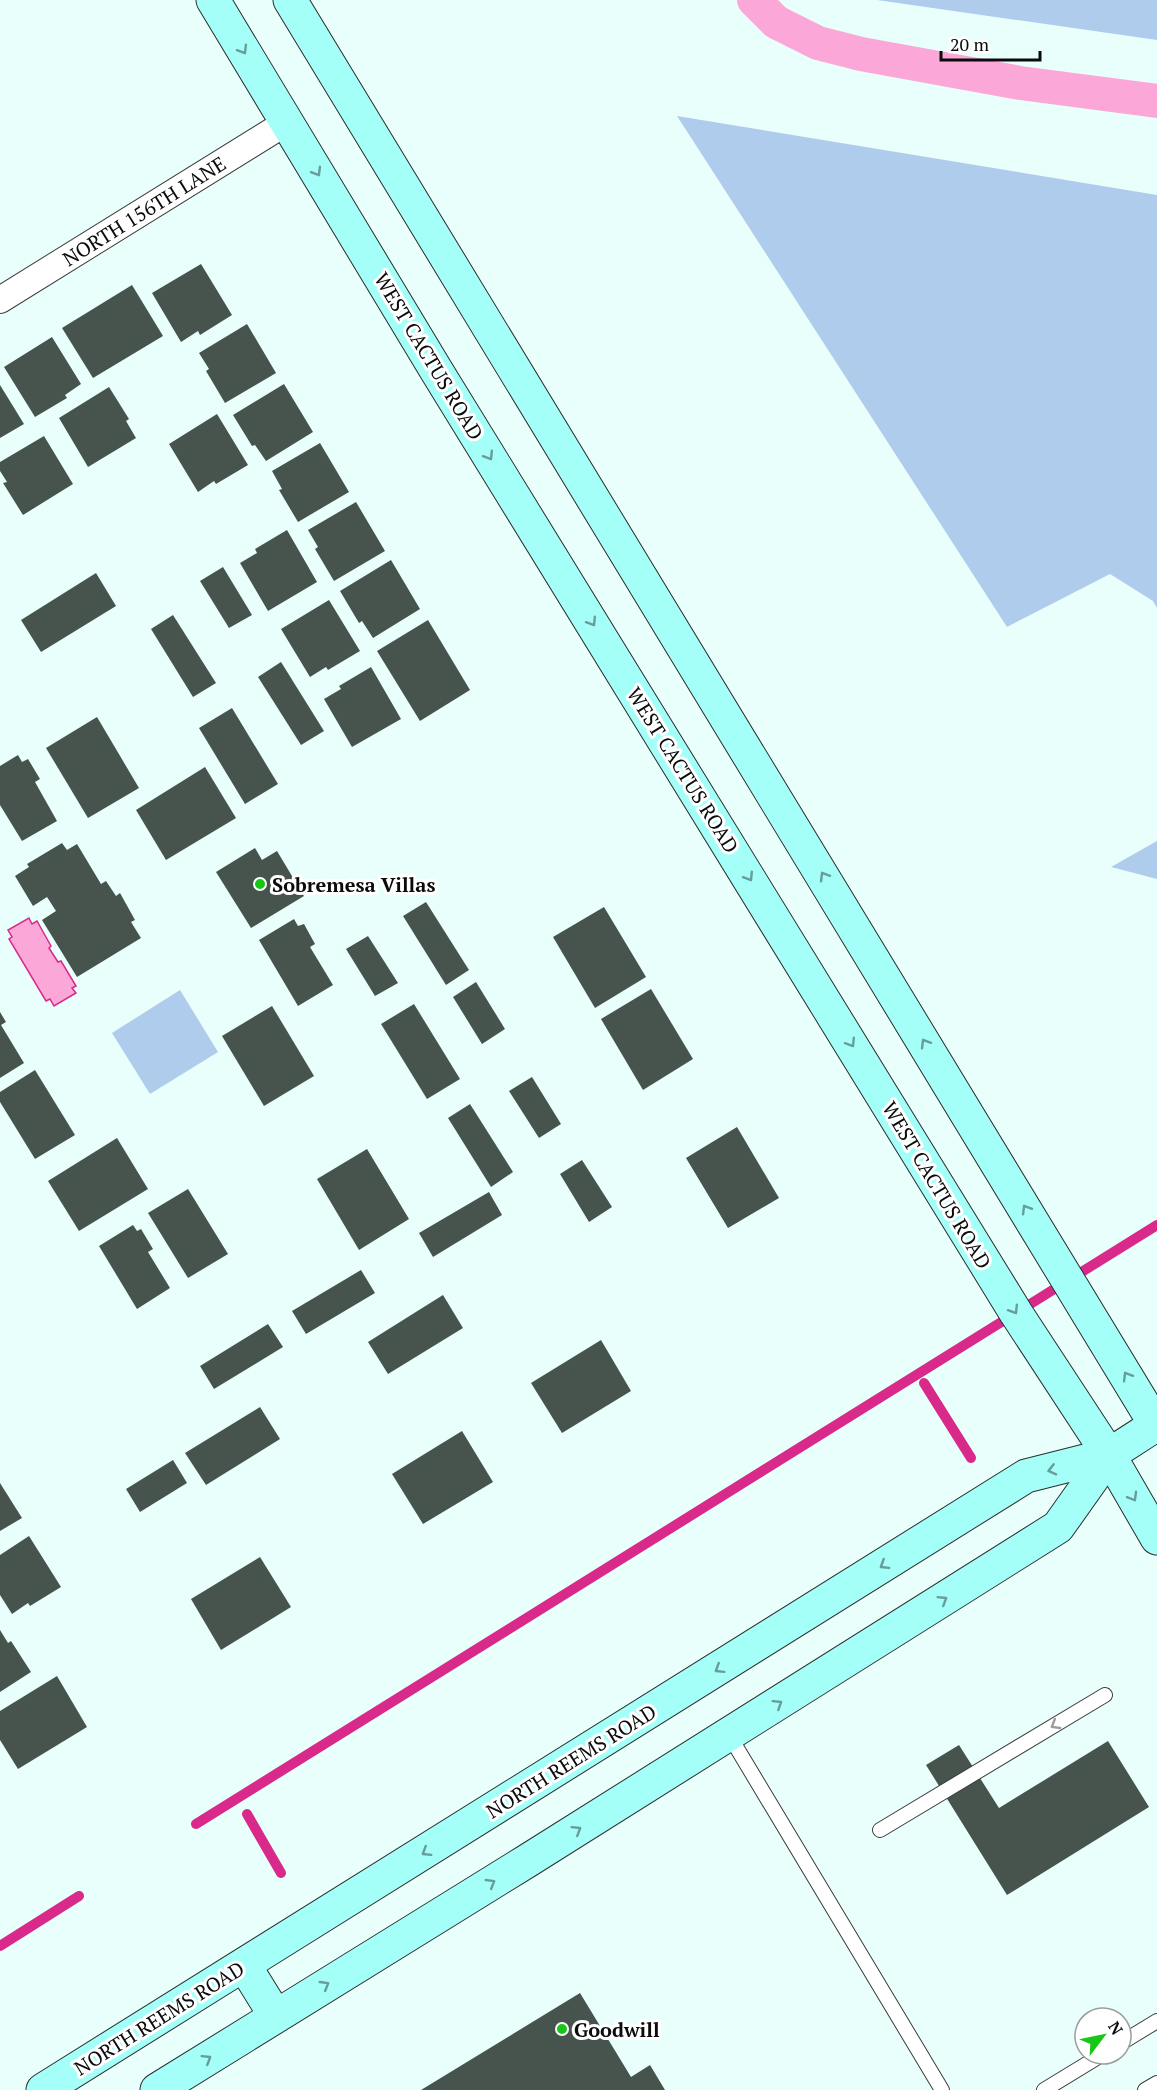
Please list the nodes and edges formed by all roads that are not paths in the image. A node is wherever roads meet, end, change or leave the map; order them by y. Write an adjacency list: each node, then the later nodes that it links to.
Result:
1 (213, 0): 3 (main road, WEST CACTUS ROAD, one-way to 3)
2 (290, 0): 5 (main road, one-way to 2)
3 (287, 122): 4 (street, NORTH 156TH LANE); 6 (main road, WEST CACTUS ROAD, one-way to 6)
4 (0, 300)
5 (1157, 1425): 6 (main road, NORTH REEMS ROAD)
6 (1109, 1455): 7 (main road, WEST CACTUS ROAD, one-way to 7); 9 (main road, NORTH REEMS ROAD, one-way to 6); 11 (main road, NORTH REEMS ROAD, one-way to 11)
7 (1157, 1538)
8 (1105, 1695): 10 (lane, one-way to 10)
9 (729, 1735): 12 (main road, NORTH REEMS ROAD, one-way to 9); 19 (lane)
10 (880, 1830)
11 (244, 1965): 12 (main road); 17 (main road, NORTH REEMS ROAD)
12 (275, 2015): 18 (main road, NORTH REEMS ROAD, one-way to 12)
13 (1157, 2021): 14 (lane)
14 (1133, 2036)
15 (1083, 2066): 20 (lane)
16 (1157, 2083): 21 (lane)
17 (43, 2090)
18 (157, 2090)
19 (942, 2090)
20 (1044, 2090)
21 (1145, 2090)

